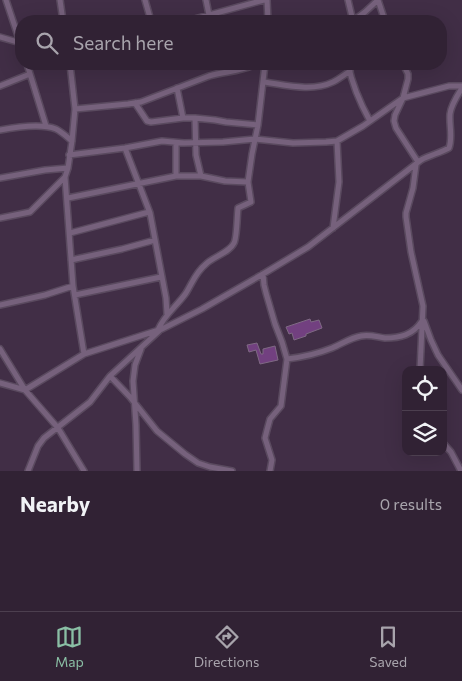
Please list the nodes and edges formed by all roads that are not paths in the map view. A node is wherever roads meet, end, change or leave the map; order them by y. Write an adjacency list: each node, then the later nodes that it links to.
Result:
1 (6, 0): 16 (street)
2 (60, 0): 9 (street)
3 (146, 0): 10 (street)
4 (206, 0): 11 (street)
5 (264, 0): 11 (street)
6 (268, 0): 12 (street)
7 (348, 0): 13 (street)
8 (378, 0): 14 (street); 15 (street)
9 (62, 15)
10 (150, 15)
11 (209, 15)
12 (268, 15)
13 (352, 15)
14 (362, 15)
15 (383, 15)
16 (15, 26)
17 (0, 37): 18 (street)
18 (15, 42)
19 (29, 70): 25 (street)
20 (71, 70): 32 (street)
21 (241, 70): 29 (street)
22 (265, 70): 26 (street)
23 (406, 70): 30 (street)
24 (350, 71): 26 (street); 35 (street)
25 (30, 74): 27 (street); 37 (street)
26 (264, 82): 36 (street)
27 (0, 86)
28 (462, 87): 30 (street); 46 (street)
29 (177, 88): 31 (street); 33 (street)
30 (403, 98): 35 (street); 46 (street)
31 (135, 103): 32 (street); 33 (street)
32 (75, 109): 41 (street)
33 (182, 118): 34 (street)
34 (195, 118): 36 (street); 42 (street)
35 (370, 121): 40 (street)
36 (258, 124): 39 (street)
37 (46, 126): 38 (street); 41 (street)
38 (0, 130)
39 (255, 139): 40 (street); 42 (street); 52 (street)
40 (337, 140): 57 (street)
41 (72, 141): 45 (street)
42 (196, 142): 43 (street); 49 (street)
43 (176, 143): 44 (street); 48 (street)
44 (125, 148): 45 (street); 53 (street)
45 (69, 155): 47 (street)
46 (417, 163): 57 (street); 67 (street)
47 (68, 168): 50 (street); 51 (street)
48 (176, 176): 49 (street); 53 (street)
49 (201, 176): 52 (street)
50 (65, 177): 54 (street); 56 (street)
51 (0, 178)
52 (248, 182): 66 (street)
53 (138, 184): 54 (street); 55 (street)
54 (68, 198): 58 (street)
55 (150, 212): 58 (street); 59 (street)
56 (0, 218)
57 (333, 228): 61 (street)
58 (70, 232): 60 (street)
59 (155, 240): 60 (street); 62 (street)
60 (71, 260): 63 (street)
61 (263, 274): 68 (street); 72 (street)
62 (161, 277): 64 (street); 66 (street)
63 (73, 286): 64 (street); 65 (street)
64 (75, 295): 71 (street)
65 (0, 305)
66 (167, 314): 68 (street)
67 (423, 318): 72 (street); 73 (street); 77 (street)
68 (160, 330): 69 (street); 71 (street)
69 (141, 348): 74 (street); 78 (street)
70 (0, 349): 76 (street)
71 (84, 354): 76 (street)
72 (287, 359): 87 (street)
73 (420, 366)
74 (110, 376): 78 (street); 79 (street)
75 (0, 385): 76 (street)
76 (25, 390): 79 (street)
77 (462, 390)
78 (134, 403): 81 (street); 84 (street)
79 (58, 428): 82 (street); 83 (street)
80 (447, 448): 88 (street)
81 (198, 463): 85 (street); 86 (street)
82 (28, 471)
83 (84, 471)
84 (137, 471)
85 (203, 471)
86 (232, 471)
87 (270, 471)
88 (461, 471)

